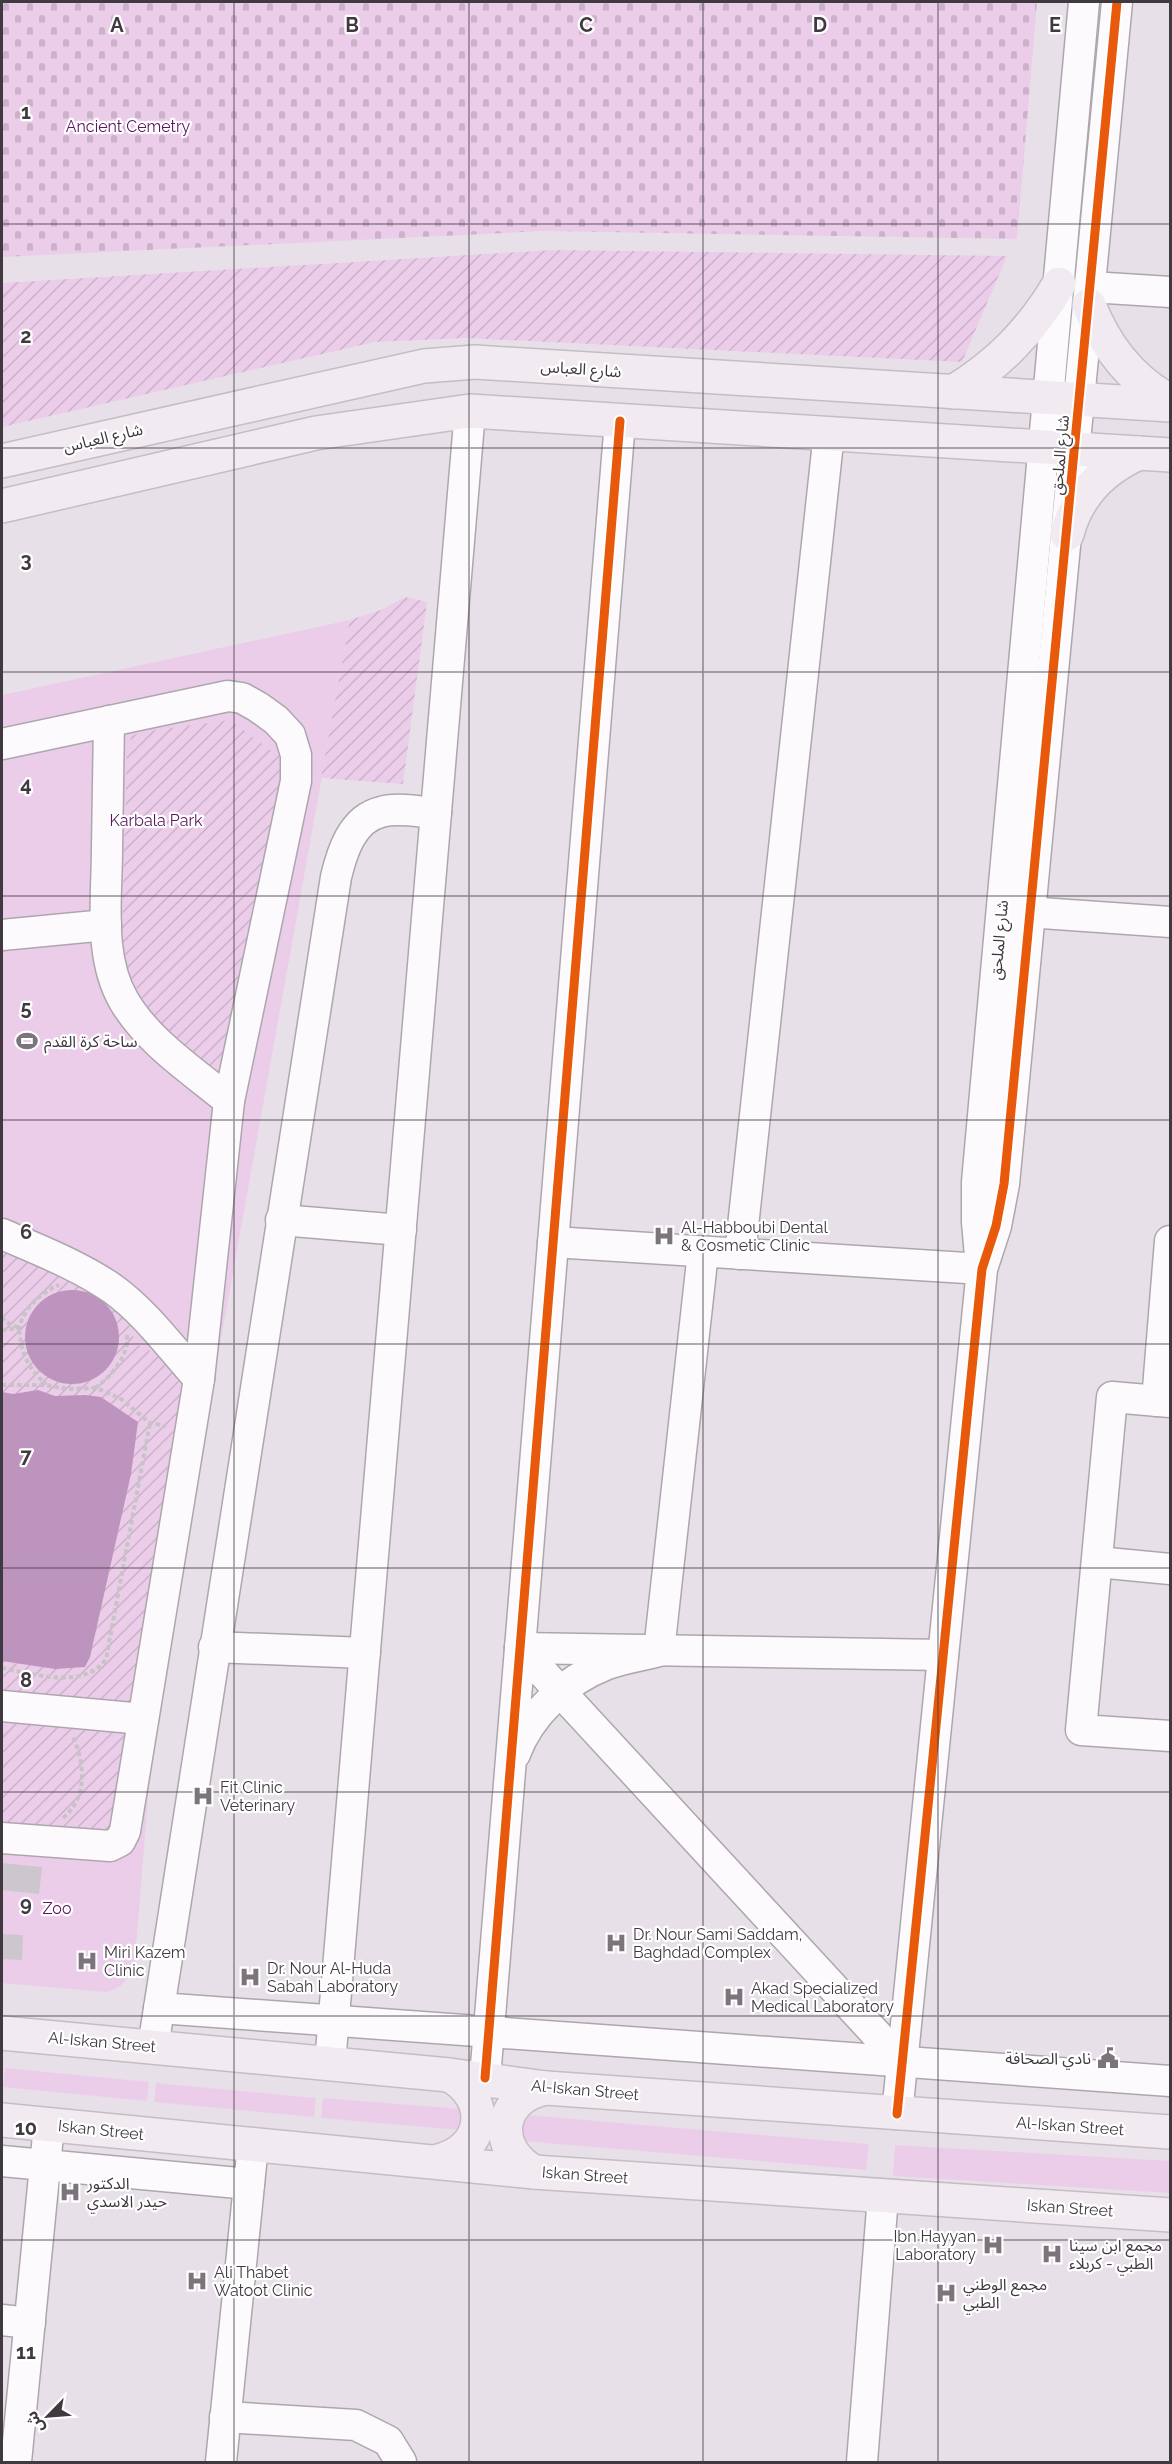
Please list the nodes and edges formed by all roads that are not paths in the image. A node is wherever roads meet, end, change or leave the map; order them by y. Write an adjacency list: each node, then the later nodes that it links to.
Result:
1 (1084, 2): 3 (street, شارع الملحق)
2 (1117, 2): 5 (street, شارع الملحق)
3 (1059, 284): 6 (main road); 7 (street, شارع الملحق)
4 (1170, 292): 5 (street)
5 (1090, 296): 7 (street, شارع الملحق); 8 (main road)
6 (953, 392): 7 (main road, شارع العباس); 14 (main road, شارع العباس)
7 (1064, 398): 8 (main road, شارع العباس); 12 (street, شارع الملحق)
8 (1170, 403)
9 (470, 411): 10 (main road); 15 (main road); 19 (street)
10 (620, 421): 11 (main road); 29 (street)
11 (829, 434): 12 (main road); 31 (street)
12 (1060, 448): 13 (main road); 16 (street, شارع الملحق); 20 (street, شارع الملحق)
13 (1155, 454): 16 (main road)
14 (2, 461)
15 (2, 506)
16 (1067, 534): 20 (street, شارع الملحق)
17 (109, 721): 18 (street); 22 (street); 24 (street)
18 (2, 744)
19 (436, 813): 25 (street); 26 (street)
20 (1016, 911): 21 (street); 32 (street, شارع الملحق)
21 (1170, 922)
22 (106, 925): 23 (street); 24 (street)
23 (2, 935)
24 (229, 1101): 33 (street)
25 (281, 1220): 26 (street); 37 (street)
26 (401, 1230): 40 (street)
27 (2, 1234): 33 (street)
28 (1170, 1241): 34 (street)
29 (553, 1242): 30 (street); 38 (street)
30 (703, 1252): 31 (street); 39 (street)
31 (740, 1254): 32 (street)
32 (982, 1269): 41 (street, شارع الملحق)
33 (199, 1379): 44 (street)
34 (1164, 1402): 35 (street)
35 (1097, 1562): 36 (street); 45 (street)
36 (1170, 1569)
37 (214, 1647): 40 (street); 48 (street)
38 (520, 1648): 39 (street); 42 (street); 46 (street)
39 (659, 1651): 41 (street); 42 (street)
40 (365, 1653): 49 (street)
41 (943, 1655): 53 (street, شارع الملحق)
42 (560, 1692): 46 (street); 53 (street)
43 (2, 1706): 44 (street)
44 (144, 1719): 47 (street)
45 (1170, 1736)
46 (510, 1763): 50 (street)
47 (2, 1838)
48 (159, 2008): 49 (street); 52 (street)
49 (334, 2021): 50 (street); 54 (street)
50 (488, 2032): 53 (street); 56 (street)
51 (2, 2033): 52 (main road, Al-Iskan Street)
52 (153, 2047): 54 (main road, Al-Iskan Street)
53 (902, 2062): 57 (street); 59 (street, شارع الملحق)
54 (330, 2063): 55 (main road, Al-Iskan Street)
55 (449, 2074): 56 (main road, Al-Iskan Street); 65 (main road)
56 (485, 2079): 58 (main road, Al-Iskan Street)
57 (1170, 2080)
58 (546, 2088): 59 (main road, Al-Iskan Street); 67 (main road)
59 (897, 2114): 62 (main road, Al-Iskan Street)
60 (2, 2120): 61 (main road, Iskan Street)
61 (50, 2125): 63 (main road, Iskan Street); 66 (street)
62 (1170, 2132)
63 (253, 2145): 65 (main road, Iskan Street); 68 (street)
64 (2, 2161): 66 (street)
65 (438, 2162): 67 (main road, Iskan Street)
66 (46, 2165): 68 (street); 71 (street)
67 (534, 2172): 69 (main road, Iskan Street)
68 (249, 2184): 72 (street)
69 (883, 2196): 70 (main road, Iskan Street); 76 (street)
70 (1170, 2215)
71 (16, 2322): 73 (street)
72 (225, 2417): 74 (street); 75 (street)
73 (16, 2463)
74 (221, 2463)
75 (401, 2463)
76 (862, 2463)

